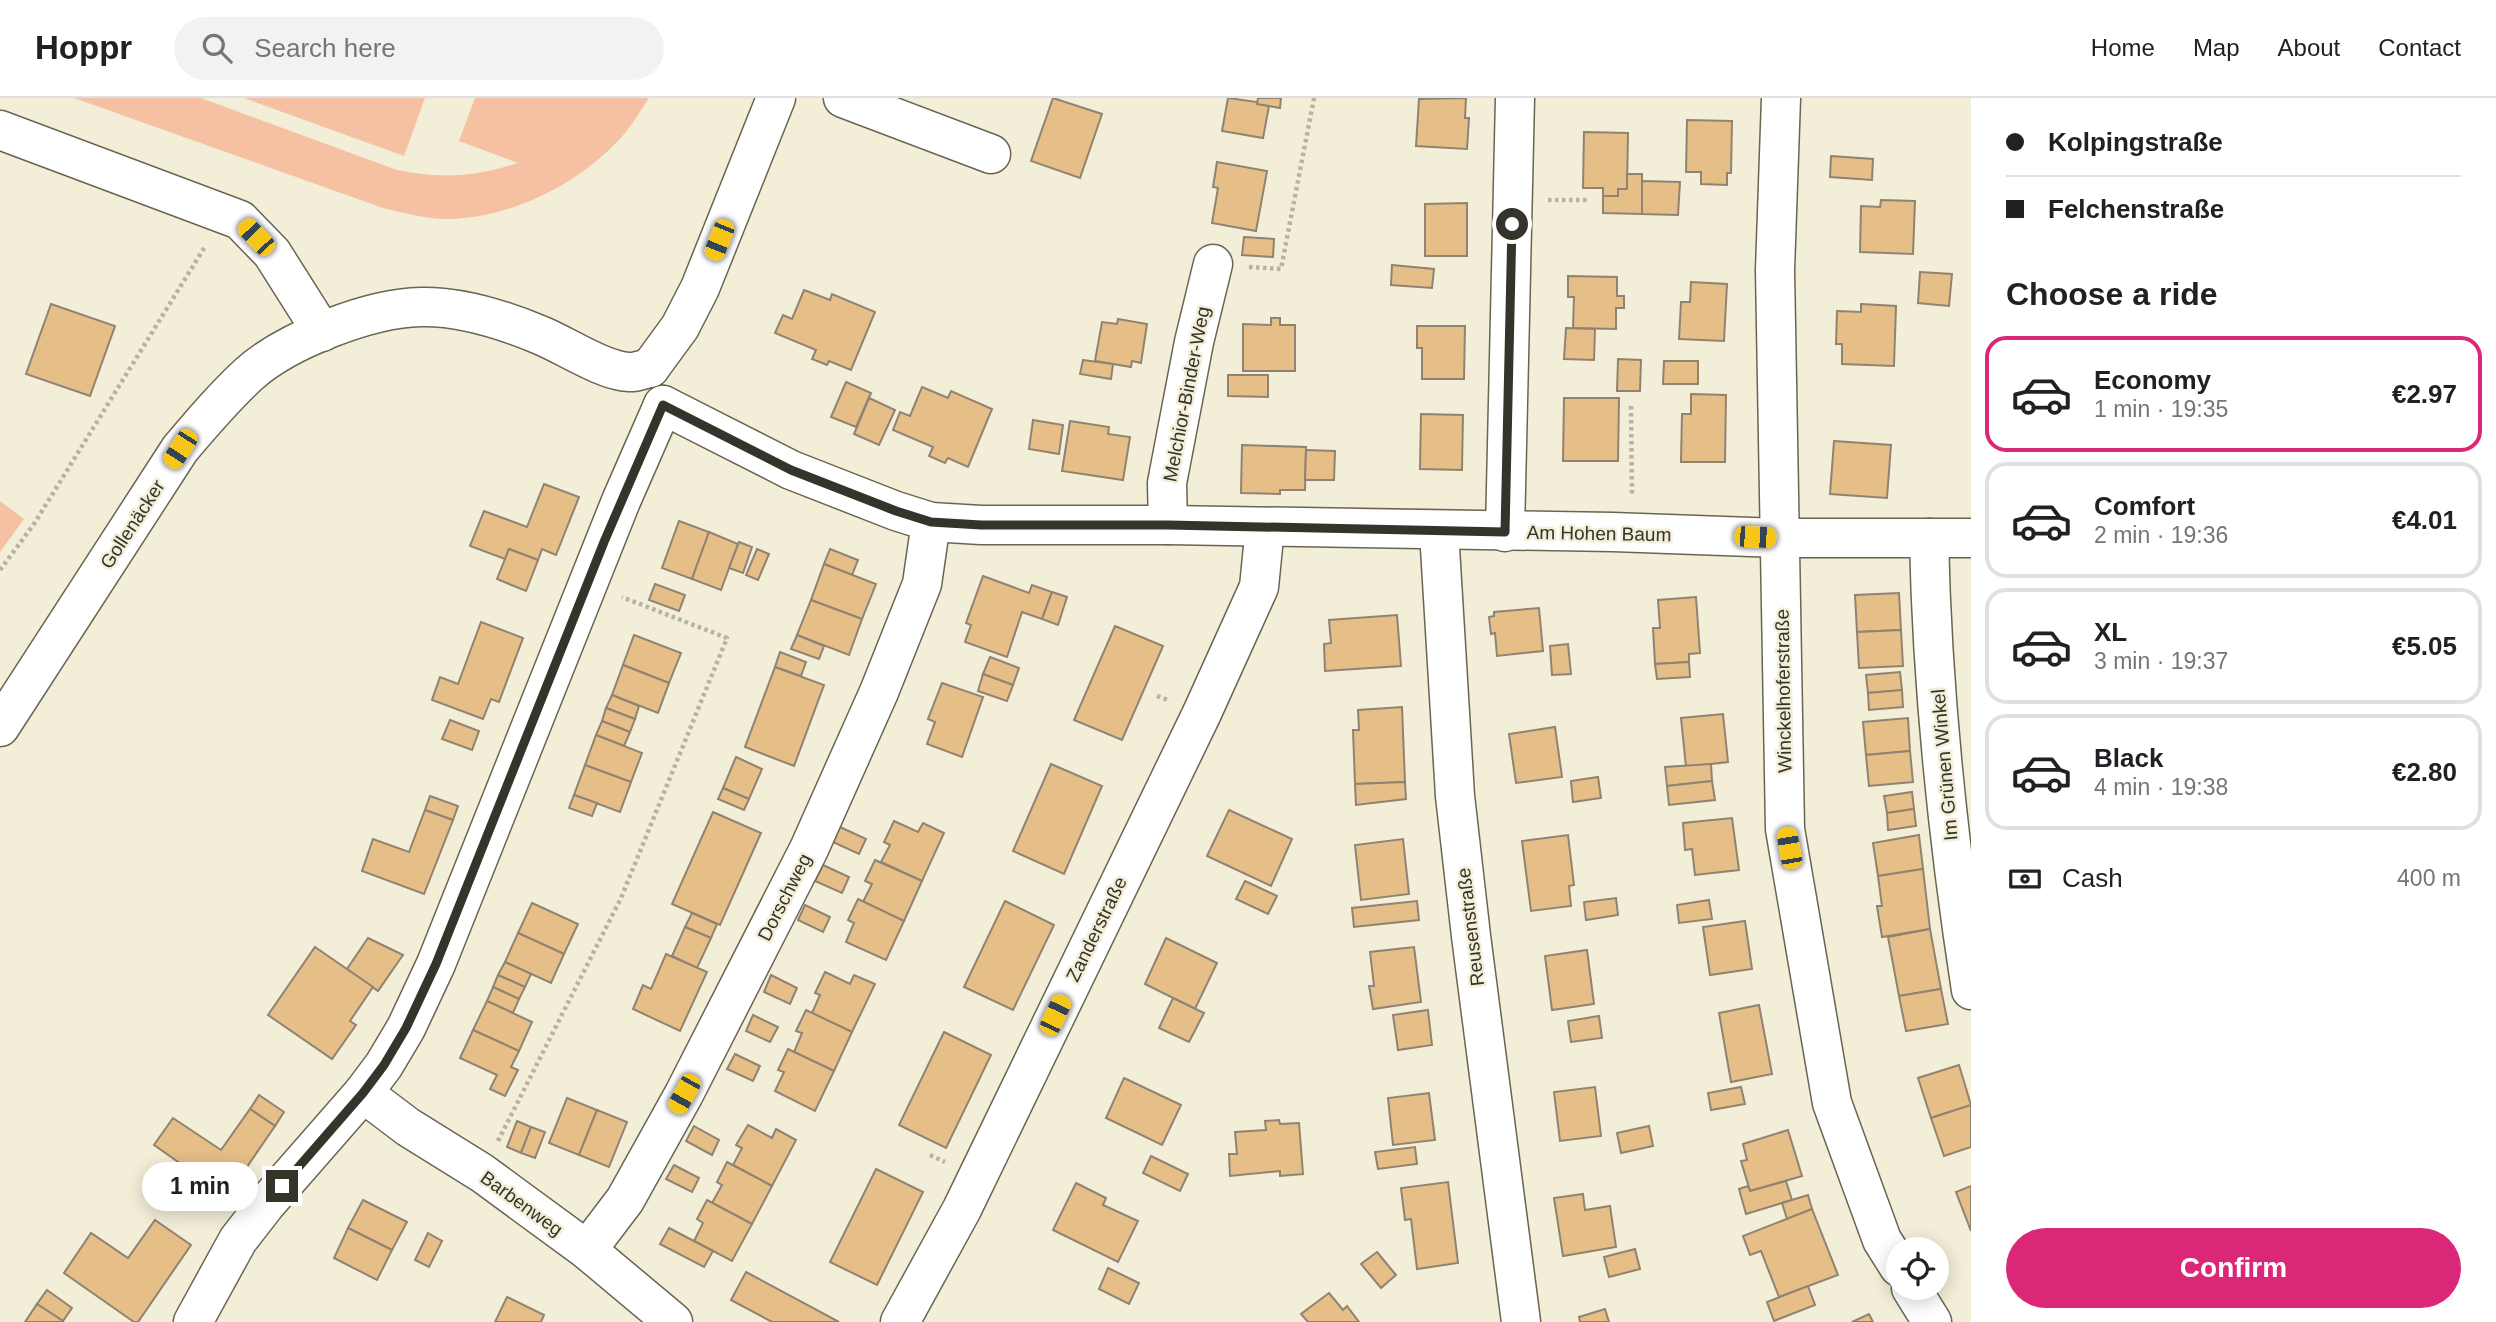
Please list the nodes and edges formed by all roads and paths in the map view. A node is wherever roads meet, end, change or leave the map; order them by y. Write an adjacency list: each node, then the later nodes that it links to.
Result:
1 (776, 98): 12 (street)
2 (843, 98): 7 (street)
3 (1314, 98): 10 (path)
4 (1515, 98): 19 (street)
5 (1780, 98): 21 (street, Winckelhoferstraße)
6 (0, 130): 8 (street)
7 (991, 154)
8 (225, 214): 11 (street); 24 (path)
9 (1213, 264): 16 (street, Melchior-Binder-Weg)
10 (1281, 269)
11 (322, 332): 12 (street, Gollenäcker); 26 (street, Gollenäcker)
12 (650, 368): 13 (street)
13 (663, 405): 15 (street, Am Hohen Baum); 25 (street)
14 (1630, 406): 20 (path)
15 (931, 522): 16 (street, Am Hohen Baum); 31 (street, Dorschweg)
16 (1168, 525): 17 (street, Am Hohen Baum)
17 (1265, 527): 18 (street, Am Hohen Baum); 36 (street, Zanderstraße)
18 (1439, 531): 19 (street, Am Hohen Baum); 33 (street, Reusenstraße)
19 (1505, 532): 20 (street, Am Hohen Baum)
20 (1632, 532): 21 (street, Am Hohen Baum)
21 (1779, 538): 22 (street, Am Hohen Baum); 30 (street, Winckelhoferstraße)
22 (1929, 538): 23 (street, Am Hohen Baum); 27 (street, Im Grünen Winkel)
23 (1971, 538)
24 (0, 570)
25 (588, 584): 28 (street); 29 (path)
26 (0, 727)
27 (1971, 990)
28 (363, 1093): 29 (street, Barbenweg); 34 (street)
29 (482, 1173): 31 (street, Barbenweg)
30 (1886, 1246)
31 (587, 1250): 35 (street, Barbenweg)
32 (1918, 1300): 37 (street)
33 (1513, 1320)
34 (193, 1322)
35 (673, 1322)
36 (900, 1322)
37 (1932, 1322)

